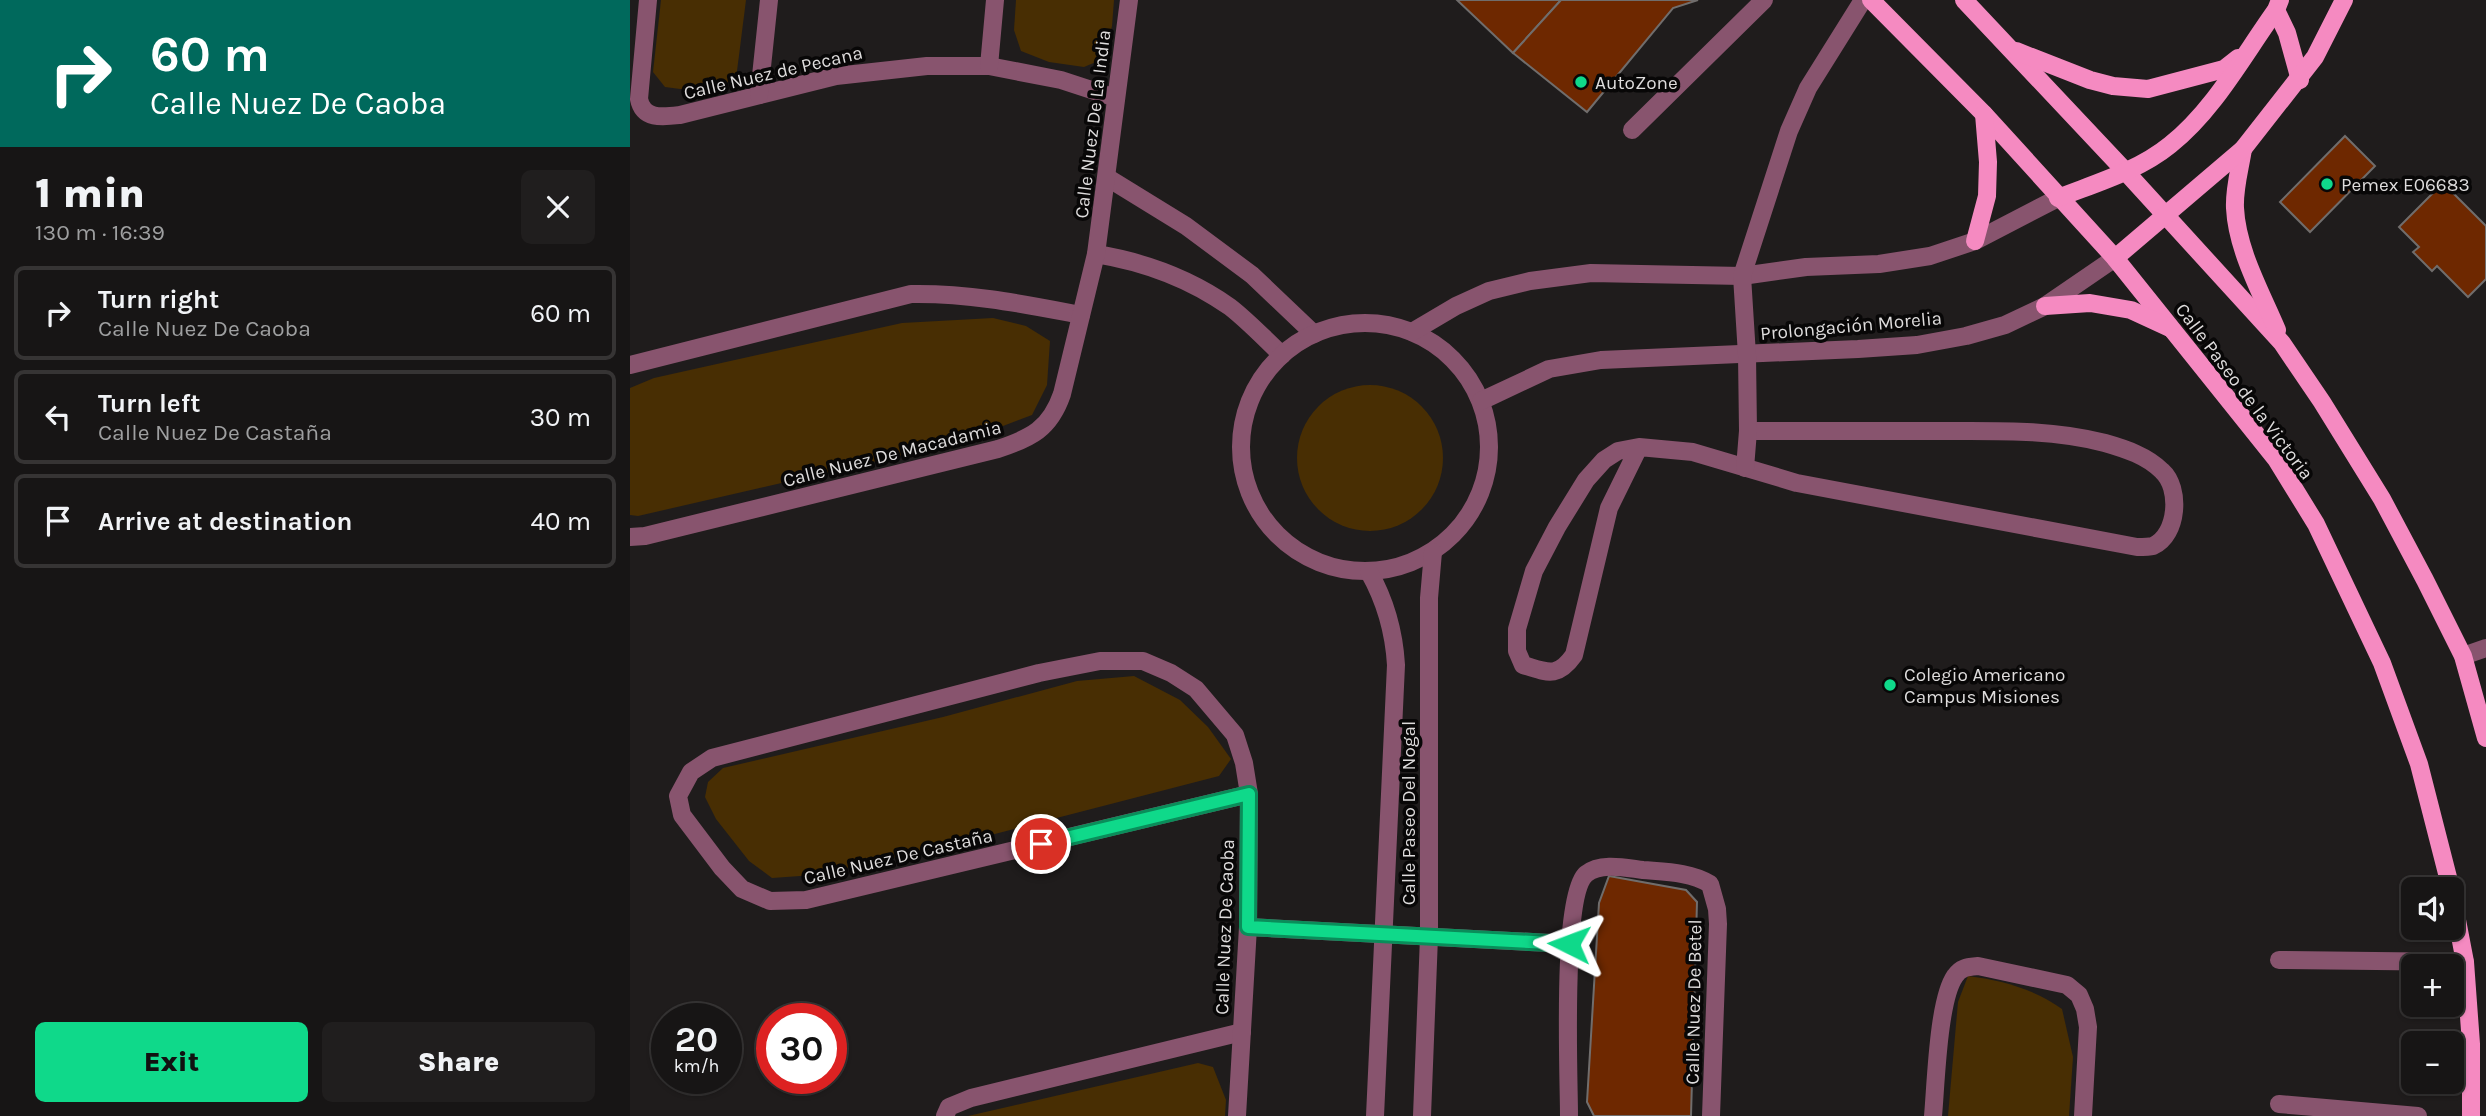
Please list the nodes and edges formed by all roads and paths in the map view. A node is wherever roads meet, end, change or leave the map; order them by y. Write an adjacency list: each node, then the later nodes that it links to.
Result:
1 (648, 0): 15 (street, Calle Nuez de Pecana)
2 (769, 0): 15 (street)
3 (995, 0): 13 (street)
4 (1129, 0): 16 (street, Calle Nuez De La India)
5 (1764, 0): 18 (street)
6 (1863, 0): 27 (street)
7 (1871, 0): 17 (main road, Calle Paseo de la Victoria)
8 (1964, 0): 11 (main road)
9 (2344, 0): 14 (main road, Prolongación Morelia)
10 (2278, 5): 12 (main road); 14 (main road)
11 (2012, 49): 12 (main road); 20 (main road)
12 (2246, 52): 20 (main road)
13 (989, 66): 15 (street, Calle Nuez de Pecana); 16 (street, Calle Nuez de Pecana)
14 (2300, 79): 19 (main road, Prolongación Morelia)
15 (759, 95)
16 (1116, 98): 21 (street, Calle Nuez De La India)
17 (1983, 114): 22 (main road, Calle Paseo de la Victoria); 24 (main road)
18 (1632, 130)
19 (2243, 149): 23 (main road, Prolongación Morelia); 33 (main road)
20 (2126, 172): 22 (main road); 23 (main road)
21 (1108, 178): 25 (street, Calle Nuez De La India); 32 (street)
22 (2058, 198): 24 (street); 26 (main road, Calle Paseo de la Victoria)
23 (2166, 216): 26 (main road, Prolongación Morelia); 33 (main road)
24 (1975, 242): 27 (street)
25 (1096, 254): 29 (street, Calle Nuez De Macadamia); 34 (street)
26 (2115, 258): 28 (street, Prolongación Morelia); 30 (main road, Calle Paseo de la Victoria)
27 (1742, 276): 31 (street); 35 (street)
28 (2045, 306): 30 (main road); 35 (street, Prolongación Morelia)
29 (1080, 315): 36 (street); 41 (street, Calle Nuez De Macadamia)
30 (2173, 329): 49 (main road, Calle Paseo de la Victoria)
31 (1412, 332): 32 (street); 37 (street)
32 (1314, 334): 34 (street)
33 (2282, 343): 45 (main road)
34 (1282, 355): 43 (street)
35 (1747, 355): 37 (street, Prolongación Morelia); 38 (street)
36 (630, 365)
37 (1481, 401): 42 (street)
38 (1748, 431): 40 (street); 40 (street)
39 (1639, 447): 39 (street); 40 (street)
40 (1745, 468)
41 (630, 537)
42 (1433, 552): 43 (street); 52 (street, Calle Paseo Del Nogal)
43 (1369, 572): 51 (street, Calle Paseo Del Nogal)
44 (2486, 648): 45 (street)
45 (2463, 656): 47 (main road)
46 (1143, 661): 48 (street, Calle Nuez De Caoba); 48 (street, Calle Nuez De Castaña)
47 (2486, 738)
48 (1249, 794): 50 (street, Calle Nuez De Caoba)
49 (2448, 877)
50 (1248, 927): 51 (street); 57 (street, Calle Nuez De Caoba)
51 (1382, 934): 52 (street); 61 (street, Calle Paseo Del Nogal)
52 (1429, 937): 54 (street); 62 (street, Calle Paseo Del Nogal)
53 (2461, 940): 56 (main road)
54 (1569, 944): 63 (street, Calle Nuez De Betel); 64 (street, Calle Nuez De Betel)
55 (2278, 960): 56 (street)
56 (2465, 962): 68 (main road)
57 (1242, 1032): 59 (street, Calle Nuez De Caoba); 60 (street, Calle Nuez De Caoba)
58 (2280, 1104): 67 (street)
59 (945, 1116)
60 (1237, 1116)
61 (1375, 1116)
62 (1422, 1116)
63 (1569, 1116)
64 (1711, 1116)
65 (1933, 1116): 66 (street)
66 (2083, 1116)
67 (2418, 1116)
68 (2471, 1116)

